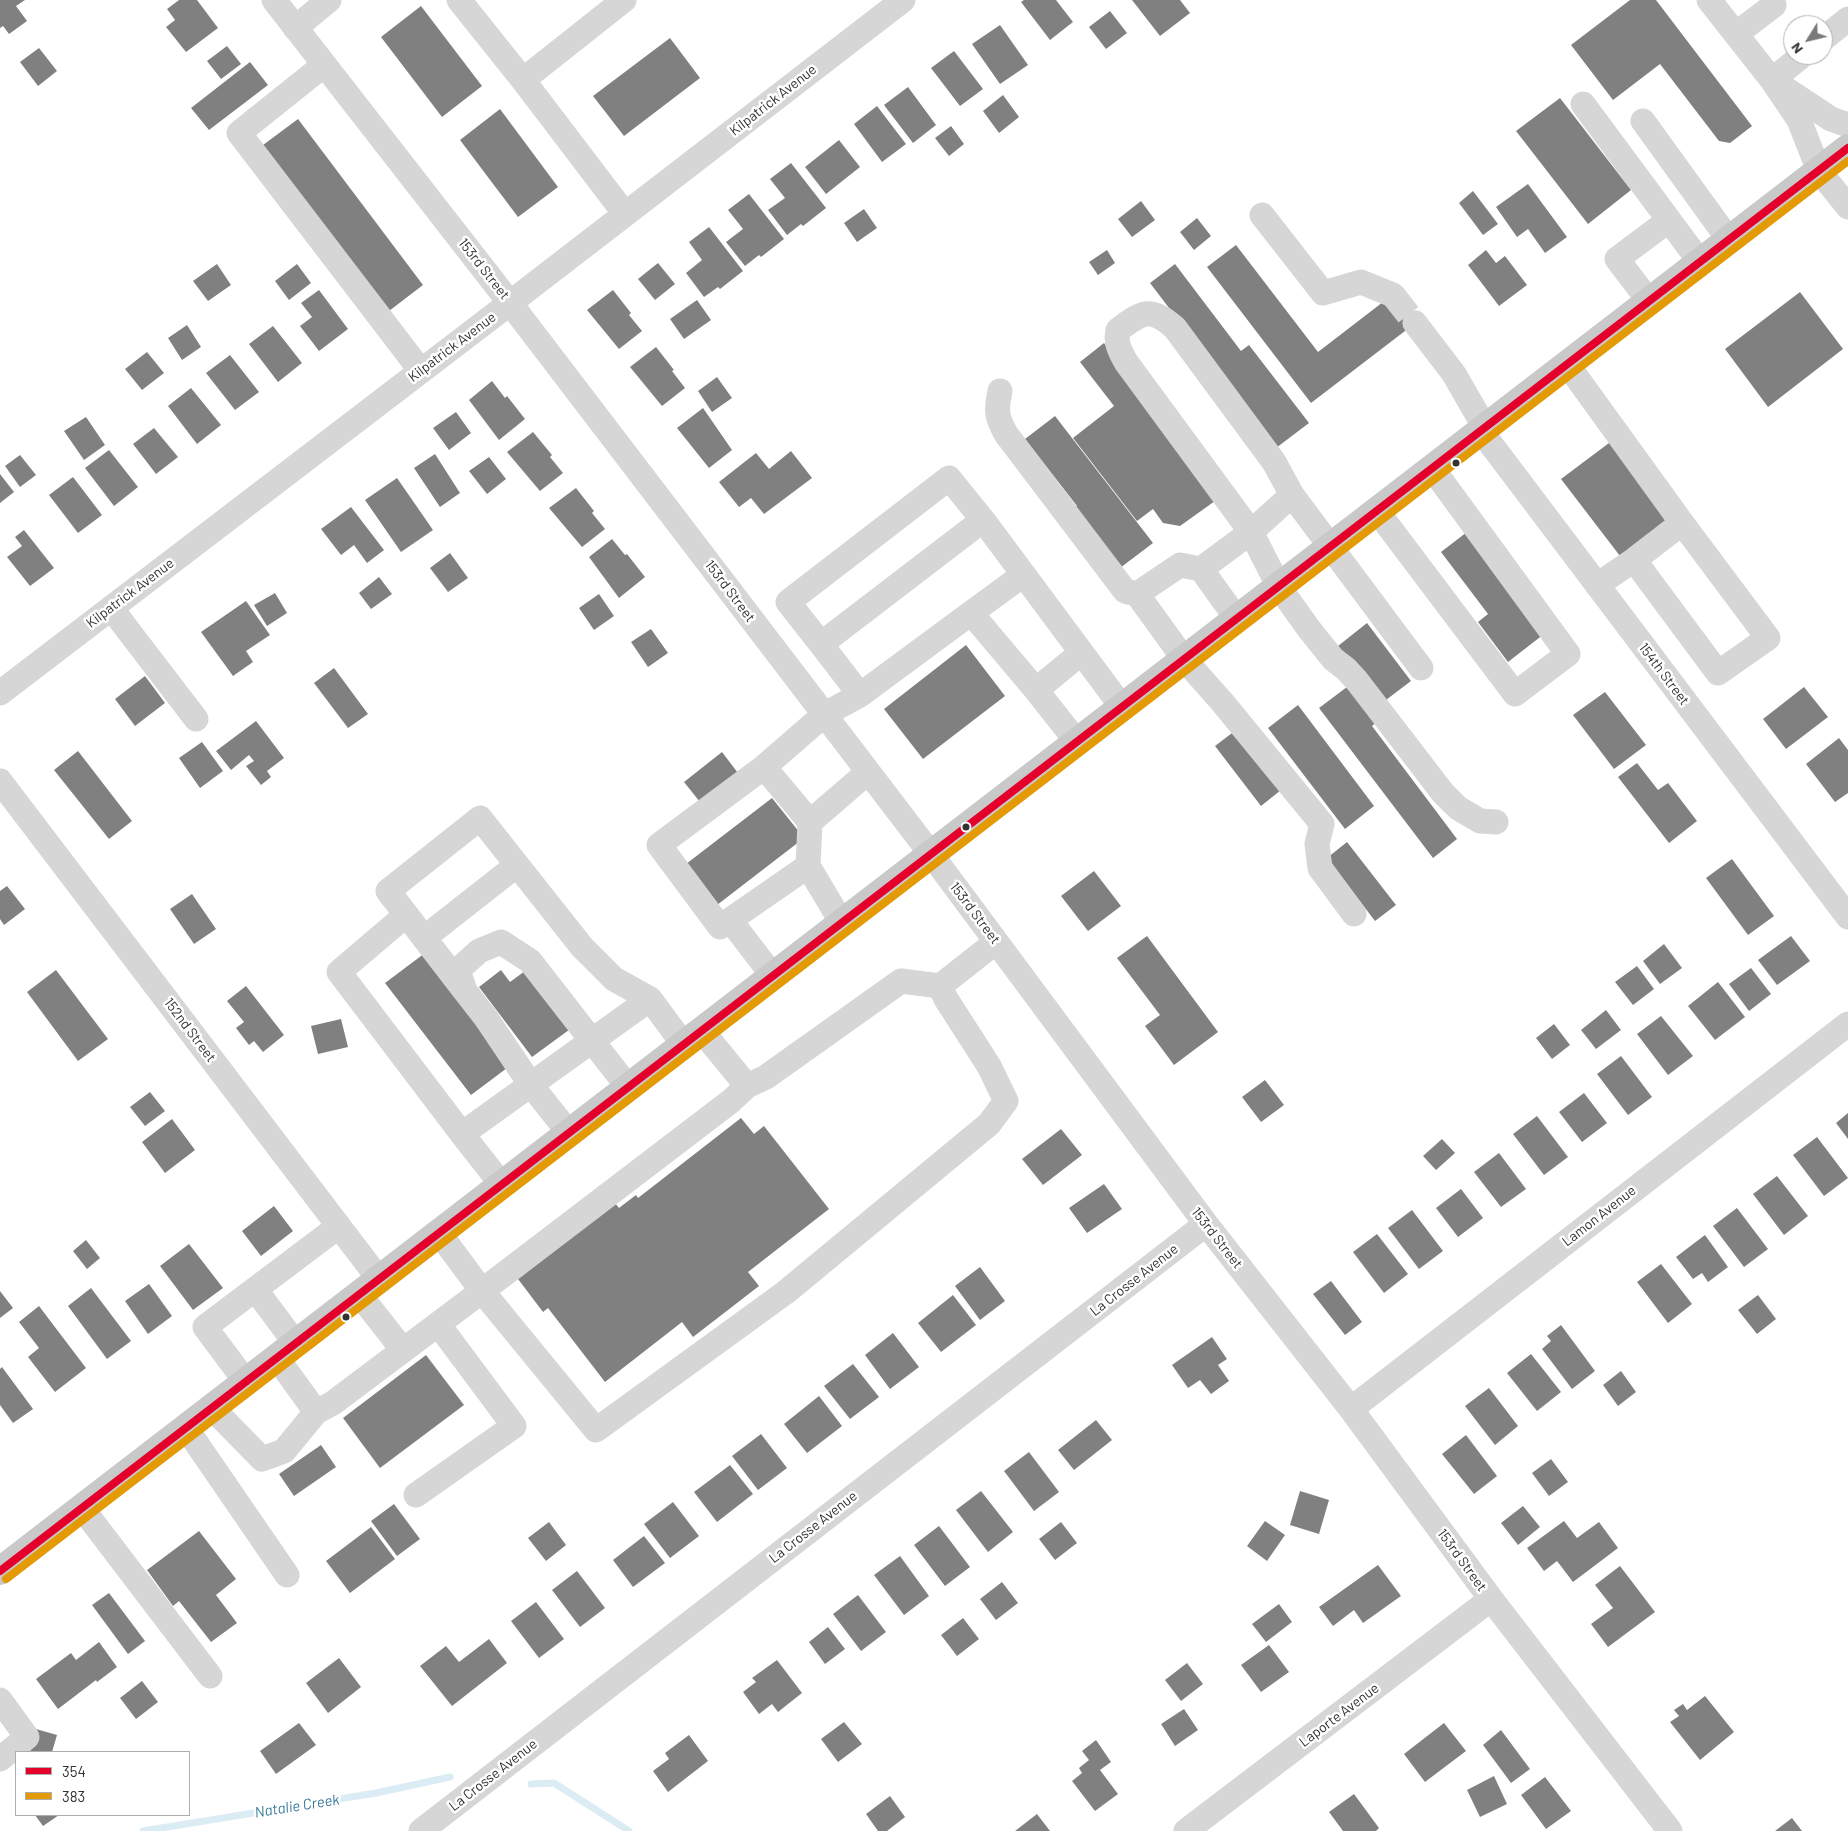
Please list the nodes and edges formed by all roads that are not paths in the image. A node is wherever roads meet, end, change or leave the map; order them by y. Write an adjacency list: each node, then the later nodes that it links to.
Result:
1 (274, 0): 9 (street, 153rd Street)
2 (329, 0): 9 (street)
3 (459, 0): 14 (street)
4 (624, 0): 14 (street)
5 (903, 0): 22 (street, Kilpatrick Avenue)
6 (1709, 0): 11 (street)
7 (1774, 5): 11 (street)
8 (1848, 19): 10 (street)
9 (295, 28): 12 (street, 153rd Street)
10 (1833, 31)
11 (1736, 34): 15 (street)
12 (324, 65): 29 (street, 153rd Street); 32 (street)
13 (1791, 65): 15 (street)
14 (523, 80): 22 (street)
15 (1772, 80): 18 (street); 20 (street)
16 (1583, 104): 24 (street)
17 (1642, 121): 25 (street)
18 (1848, 125)
19 (1848, 148): 20 (main road)
20 (1819, 171): 21 (street); 25 (main road)
21 (1848, 207)
22 (625, 214): 29 (street, Kilpatrick Avenue)
23 (1262, 215): 27 (street)
24 (1669, 220): 26 (street); 28 (street)
25 (1729, 240): 26 (main road)
26 (1700, 262): 28 (main road)
27 (1393, 296)
28 (1649, 301): 31 (main road)
29 (510, 303): 32 (street, Kilpatrick Avenue); 59 (street, 153rd Street)
30 (1414, 323): 34 (street, 154th Street)
31 (1567, 364): 34 (main road); 39 (street)
32 (421, 371): 48 (street, Kilpatrick Avenue)
33 (1000, 391): 47 (street)
34 (1483, 429): 35 (main road); 45 (street, 154th Street)
35 (1432, 468): 37 (main road); 37 (street)
36 (1292, 495): 40 (street); 40 (street); 41 (street)
37 (1377, 511): 41 (main road)
38 (983, 520): 44 (street); 51 (street); 51 (street)
39 (1682, 523): 42 (street); 42 (street)
40 (1251, 532): 43 (street); 46 (street)
41 (1330, 547): 46 (main road); 54 (street)
42 (1634, 560): 45 (street)
43 (1201, 569): 47 (street); 50 (street)
44 (1023, 575): 49 (street); 52 (street)
45 (1597, 585): 72 (street, 154th Street)
46 (1279, 586): 50 (main road); 66 (street)
47 (1137, 594): 53 (street)
48 (111, 608): 56 (street, Kilpatrick Avenue); 60 (street)
49 (971, 613): 55 (street); 57 (street)
50 (1237, 618): 53 (main road)
51 (821, 644): 57 (street)
52 (1081, 653): 55 (street); 58 (street)
53 (1184, 660): 58 (main road); 70 (street)
54 (1421, 668)
55 (1036, 690): 61 (street)
56 (0, 693)
57 (860, 695): 59 (street)
58 (1122, 707): 61 (main road)
59 (825, 714): 62 (street); 63 (street, 153rd Street)
60 (196, 719)
61 (1077, 742): 67 (main road)
62 (764, 767): 65 (street); 73 (street)
63 (868, 772): 65 (street); 67 (street, 153rd Street)
64 (0, 781): 91 (street, 152nd Street)
65 (810, 822): 69 (street)
66 (1496, 822)
67 (932, 854): 74 (main road); 76 (street, 153rd Street)
68 (517, 865): 71 (street); 75 (street); 80 (street)
69 (808, 866): 73 (street); 74 (street)
70 (1354, 914)
71 (406, 915): 75 (street); 88 (street)
72 (1848, 917)
73 (730, 920): 77 (street)
74 (842, 923): 77 (main road)
75 (424, 938): 79 (street)
76 (996, 942): 78 (street); 90 (street, 153rd Street)
77 (773, 976): 82 (main road)
78 (940, 986): 84 (street); 95 (street)
79 (465, 991): 83 (street); 85 (street)
80 (650, 999): 82 (street); 83 (street)
81 (1848, 1024): 101 (street, Lamon Avenue)
82 (693, 1038): 84 (street); 86 (main road)
83 (592, 1042): 85 (street); 86 (street)
84 (756, 1082): 95 (street)
85 (531, 1085): 87 (street); 88 (street)
86 (628, 1088): 87 (main road)
87 (570, 1133): 89 (main road)
88 (462, 1134): 89 (street)
89 (502, 1185): 92 (main road)
90 (1206, 1224): 101 (street, 153rd Street); 112 (street, La Crosse Avenue)
91 (339, 1226): 93 (street, 152nd Street); 94 (street)
92 (439, 1233): 93 (main road); 95 (street)
93 (369, 1287): 97 (street, 152nd Street); 98 (main road)
94 (254, 1289): 98 (street); 99 (street)
95 (482, 1291): 96 (street)
96 (438, 1324): 97 (street); 104 (street)
97 (403, 1350): 102 (street)
98 (286, 1351): 99 (main road); 102 (street)
99 (246, 1382): 100 (main road)
100 (212, 1408): 102 (street); 103 (main road)
101 (1351, 1409): 108 (street, 153rd Street)
102 (316, 1412)
103 (186, 1428): 105 (main road); 107 (street)
104 (416, 1495)
105 (82, 1508): 106 (main road); 109 (street)
106 (0, 1571)
107 (287, 1575)
108 (1491, 1599): 113 (street, Laporte Avenue); 114 (street, 153rd Street)
109 (210, 1676)
110 (0, 1700): 111 (street)
111 (0, 1759)
112 (421, 1831)
113 (1186, 1831)
114 (1670, 1831)

